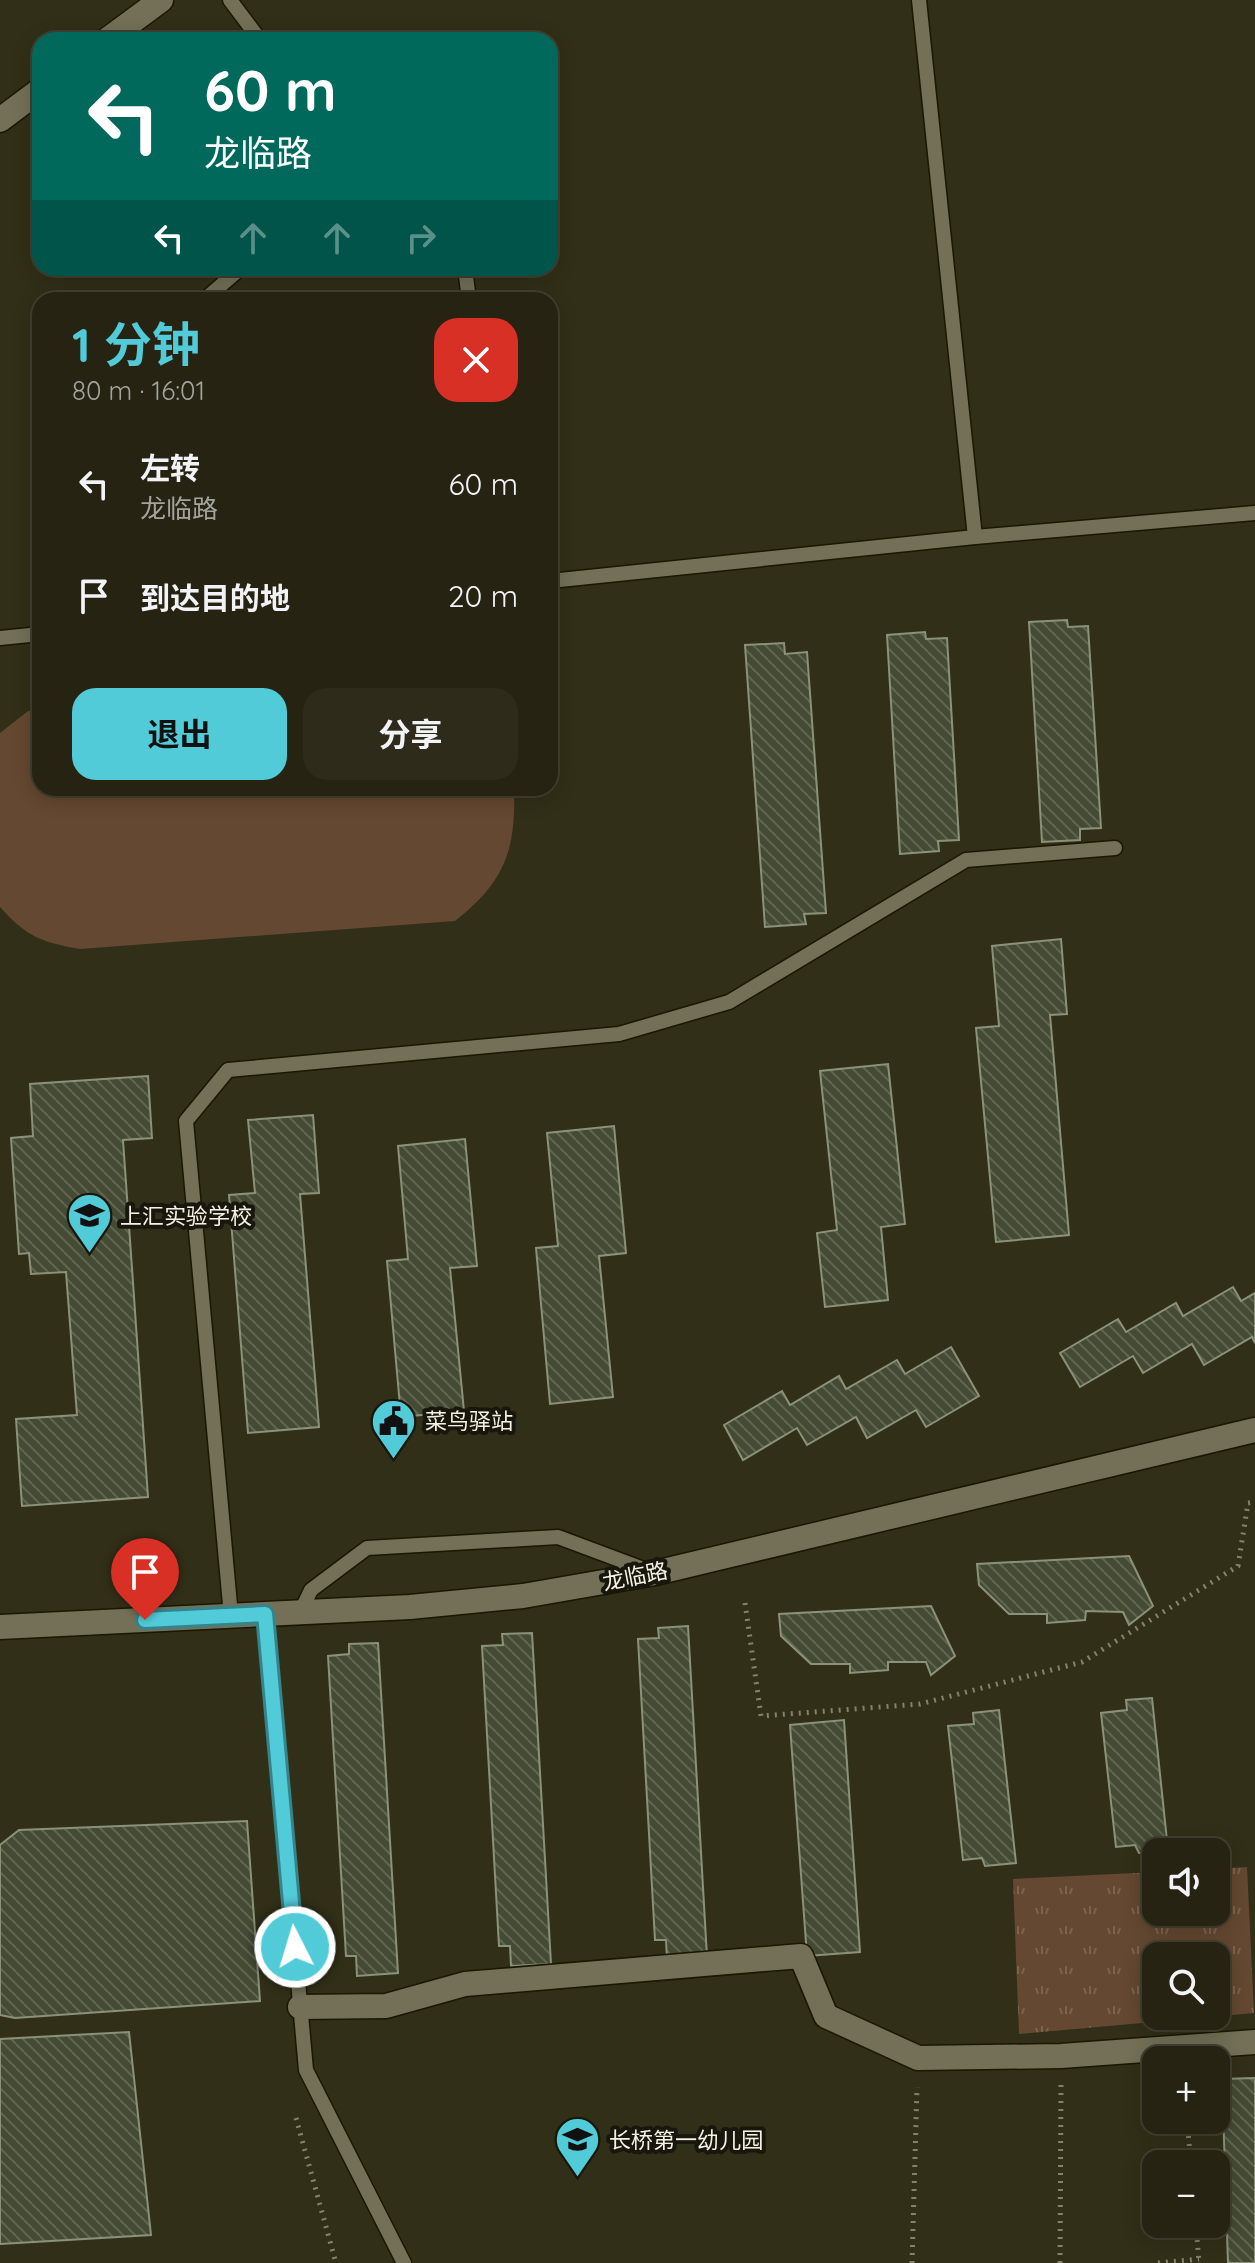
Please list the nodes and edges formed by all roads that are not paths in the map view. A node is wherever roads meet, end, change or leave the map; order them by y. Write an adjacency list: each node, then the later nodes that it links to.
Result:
1 (161, 0): 4 (street)
2 (230, 0): 5 (lane)
3 (919, 0): 11 (lane)
4 (118, 32)
5 (254, 32)
6 (32, 96): 7 (street)
7 (0, 120)
8 (232, 276): 9 (lane)
9 (213, 292)
10 (1255, 513): 11 (lane)
11 (975, 537): 12 (lane)
12 (558, 580)
13 (32, 635): 14 (lane)
14 (0, 638)
15 (1115, 848): 20 (lane)
16 (1255, 1430): 17 (street, 龙临路)
17 (655, 1573): 18 (street, 龙临路); 18 (lane)
18 (300, 1613): 19 (street, 龙临路)
19 (265, 1614): 20 (street, 龙临路); 22 (lane)
20 (231, 1616): 21 (street, 龙临路)
21 (0, 1627)
22 (300, 2007): 23 (street); 24 (lane)
23 (1255, 2042)
24 (404, 2263)

